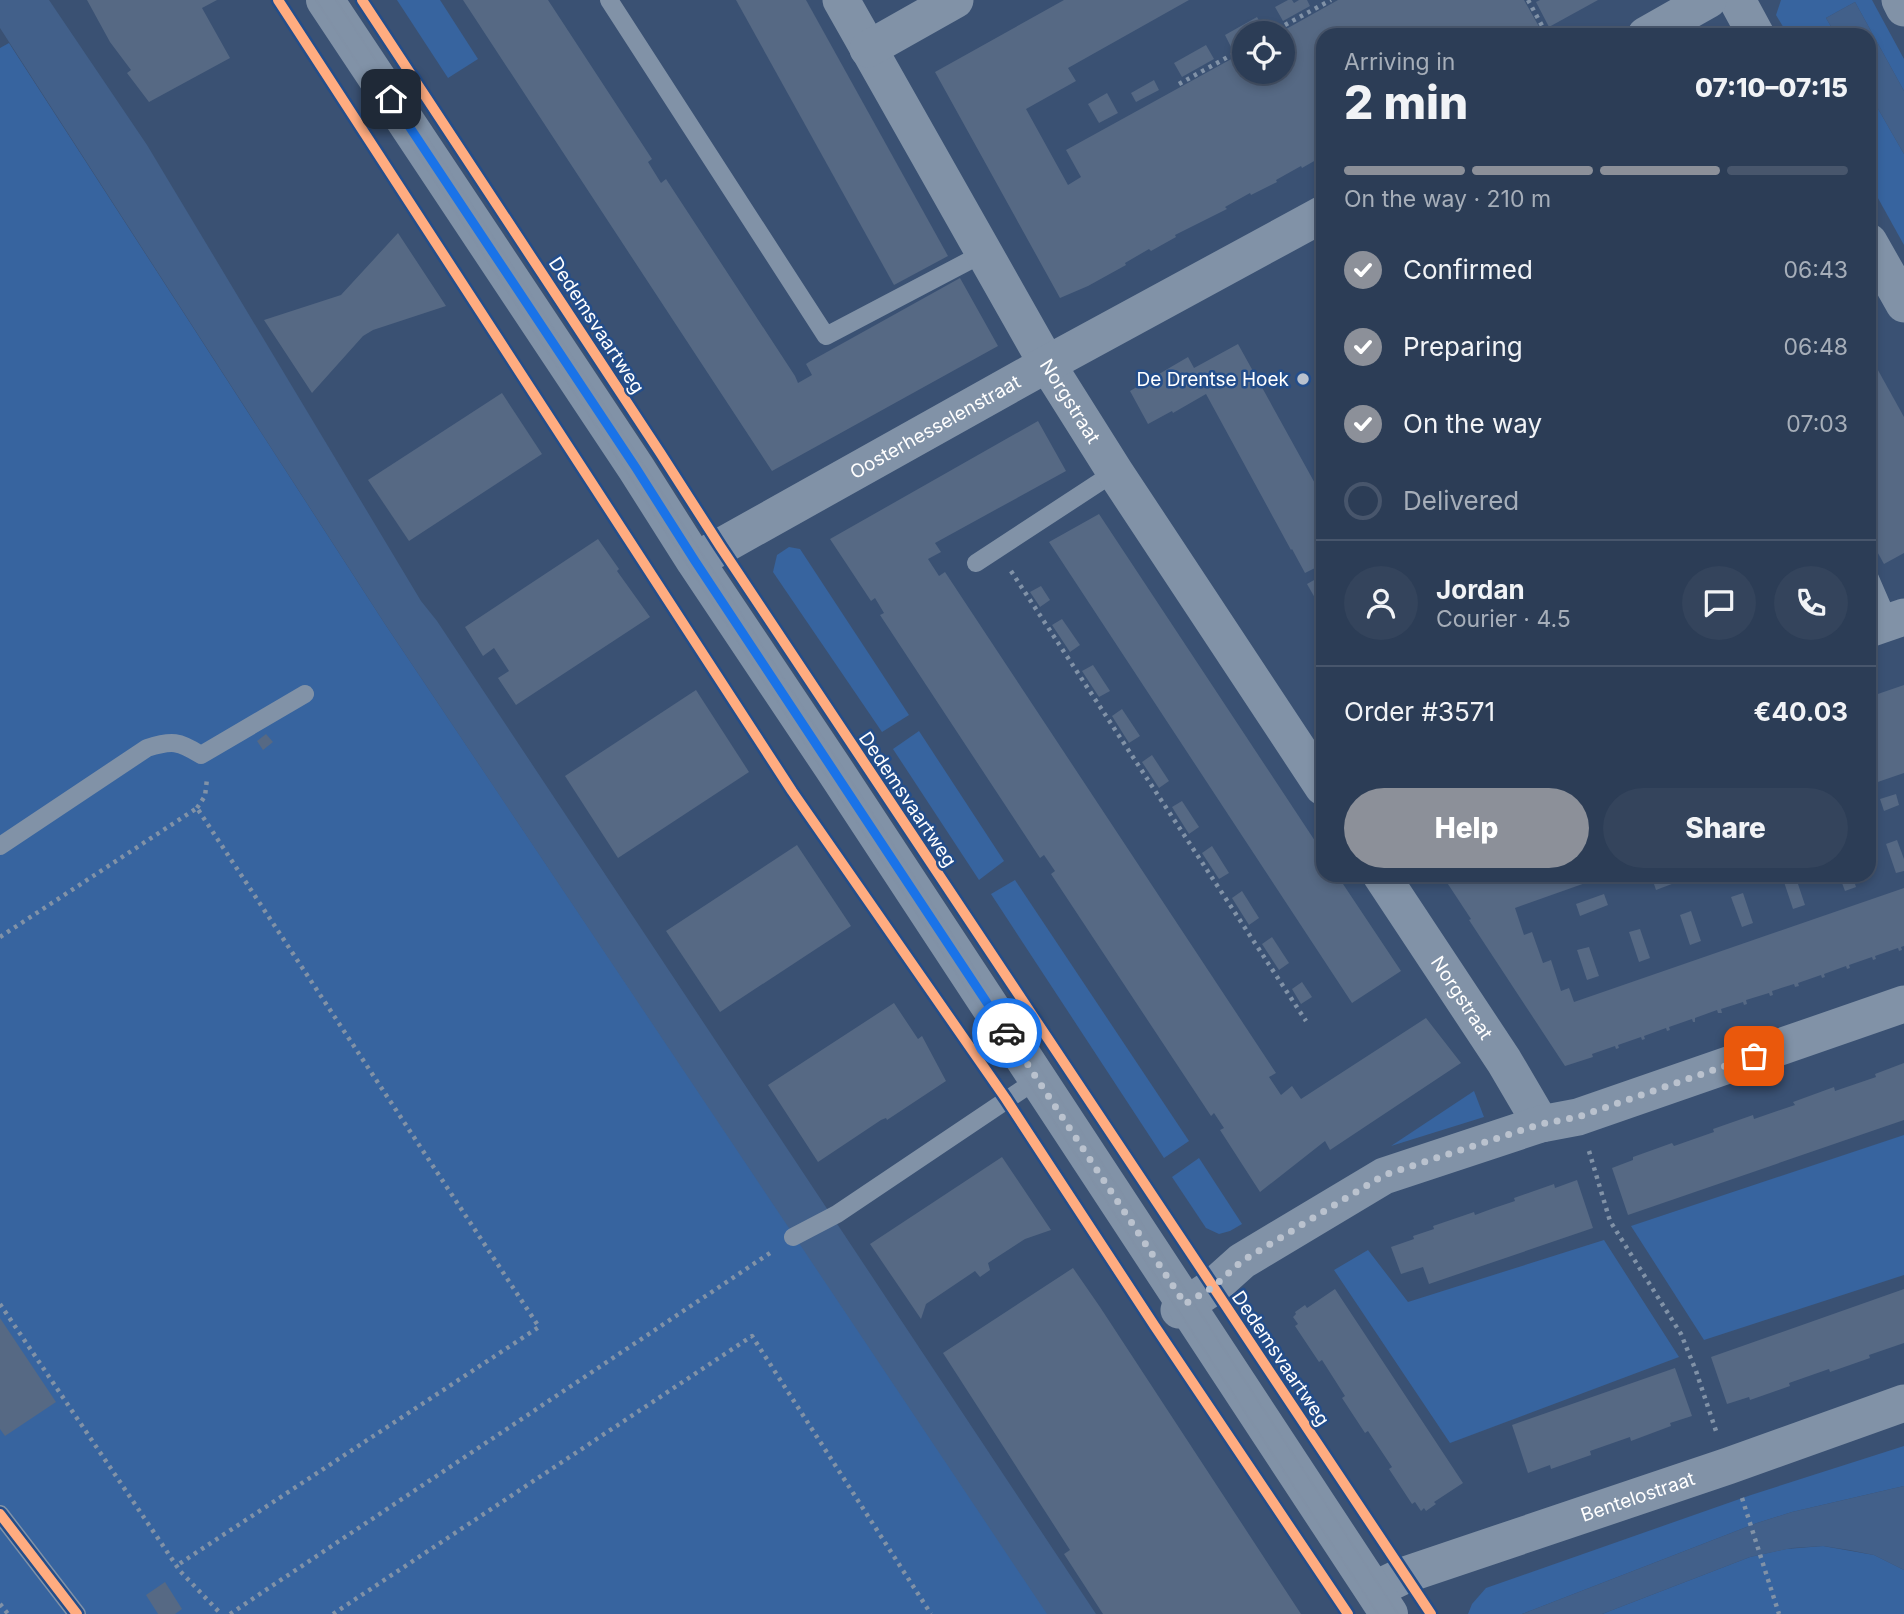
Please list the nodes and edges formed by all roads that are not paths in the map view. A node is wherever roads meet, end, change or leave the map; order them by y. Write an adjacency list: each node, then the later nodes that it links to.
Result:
1 (325, 0): 18 (street)
2 (609, 0): 13 (lane)
3 (841, 0): 11 (street, Norgstraat)
4 (955, 0): 11 (street)
5 (1708, 0): 9 (street)
6 (1737, 0): 10 (street)
7 (1900, 0): 8 (street)
8 (1904, 8)
9 (1658, 28)
10 (1752, 28)
11 (868, 49): 13 (street, Norgstraat)
12 (1316, 218): 16 (street, Oosterhesselenstraat)
13 (984, 253): 16 (street, Norgstraat)
14 (1876, 254): 15 (street)
15 (1904, 304)
16 (1047, 364): 17 (street, Norgstraat); 18 (street, Oosterhesselenstraat)
17 (1115, 472): 19 (lane); 23 (street, Norgstraat)
18 (695, 561): 27 (street)
19 (976, 563)
20 (1876, 594): 21 (lane)
21 (1887, 622)
22 (305, 694): 24 (lane)
23 (1316, 776)
24 (0, 846)
25 (1386, 882): 28 (street, Norgstraat)
26 (1904, 1003): 28 (street)
27 (1038, 1079): 29 (lane); 30 (street)
28 (1541, 1124): 30 (street)
29 (793, 1237)
30 (1182, 1307): 33 (street)
31 (1904, 1403): 33 (street, Bentelostraat)
32 (0, 1514): 34 (lane)
33 (1381, 1602)
34 (77, 1614)

